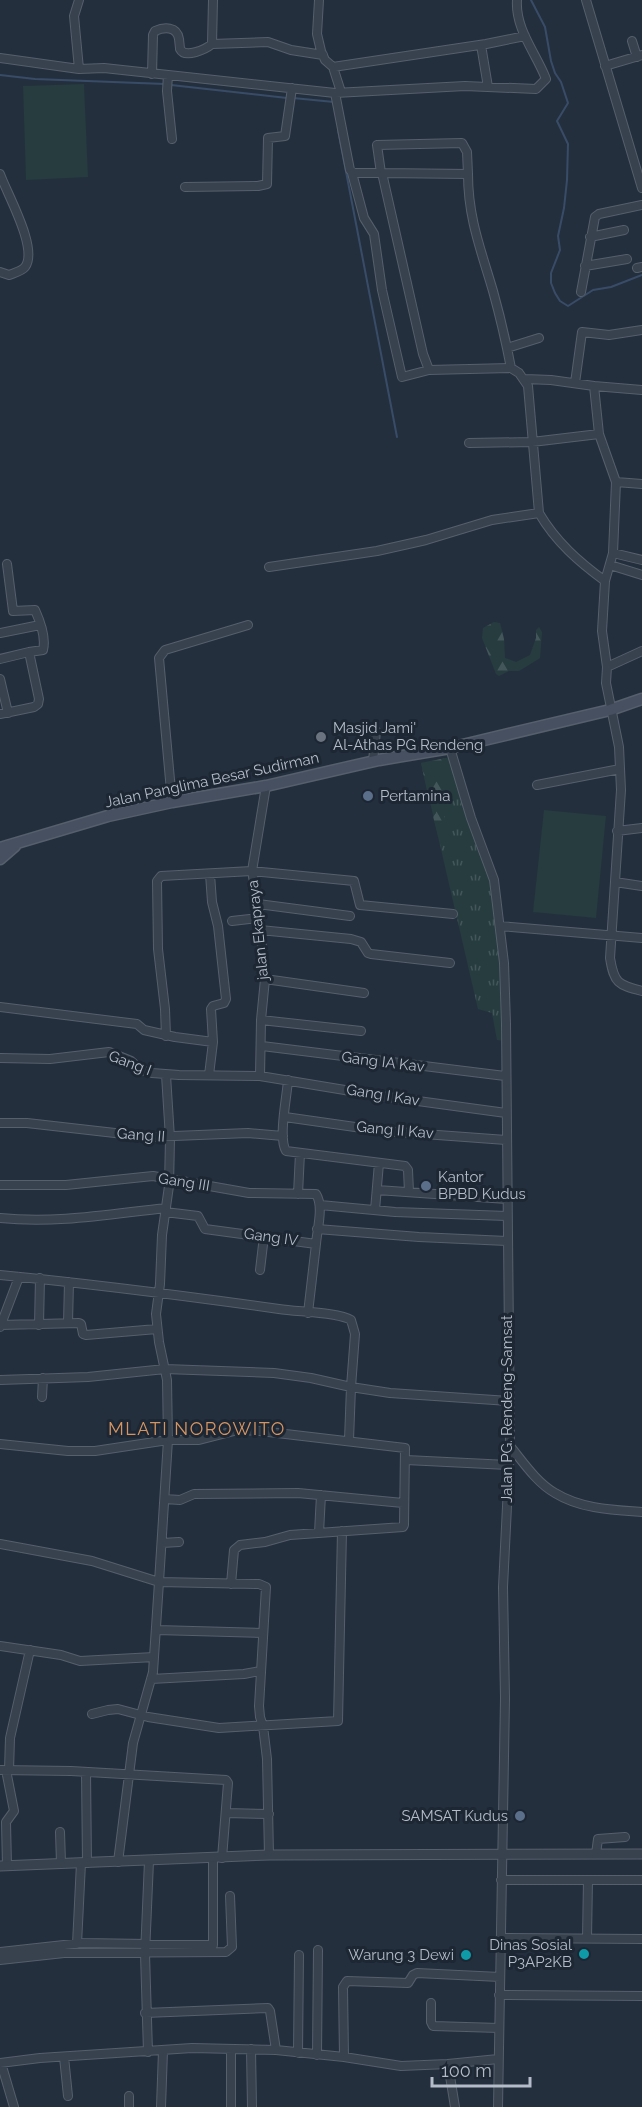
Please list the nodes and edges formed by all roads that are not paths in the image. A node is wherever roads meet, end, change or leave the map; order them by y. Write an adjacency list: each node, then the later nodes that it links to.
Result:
1 (79, 0): 15 (street)
2 (213, 0): 8 (street)
3 (319, 0): 10 (street)
4 (517, 0): 6 (street)
5 (586, 0): 13 (street)
6 (525, 36): 9 (street); 18 (street)
7 (632, 41): 11 (street)
8 (212, 44): 10 (street); 16 (street)
9 (481, 45): 14 (street); 18 (street)
10 (323, 55): 14 (street)
11 (639, 56): 13 (street)
12 (0, 58): 15 (street)
13 (605, 66): 23 (street)
14 (333, 67): 19 (street)
15 (79, 69): 16 (street)
16 (152, 74): 17 (street)
17 (168, 81): 20 (street); 21 (street)
18 (488, 87): 19 (street)
19 (338, 92): 20 (street); 24 (street)
20 (291, 95): 28 (street)
21 (172, 139)
22 (642, 158): 23 (street)
23 (632, 160): 29 (street)
24 (352, 173): 25 (street); 41 (street)
25 (381, 173): 27 (street); 27 (street); 41 (street)
26 (0, 174): 35 (street)
27 (468, 174): 39 (street)
28 (185, 187)
29 (642, 188)
30 (642, 205): 32 (street)
31 (624, 230): 32 (street)
32 (591, 237): 34 (street)
33 (627, 259): 34 (street)
34 (585, 266): 36 (street)
35 (0, 272)
36 (581, 292)
37 (642, 330): 43 (street)
38 (539, 338): 39 (street)
39 (507, 348): 40 (street)
40 (511, 368): 41 (street); 42 (street)
41 (429, 370)
42 (525, 379): 43 (street); 47 (street)
43 (575, 383): 44 (street)
44 (594, 386): 45 (street); 46 (street)
45 (642, 390)
46 (599, 434): 47 (street); 49 (street)
47 (532, 442): 48 (street); 51 (street)
48 (469, 443)
49 (616, 482): 50 (street); 52 (street)
50 (642, 484)
51 (539, 513): 56 (street); 58 (street)
52 (613, 553): 53 (street); 55 (street)
53 (642, 560)
54 (7, 564): 59 (street)
55 (610, 565): 57 (street); 58 (street)
56 (269, 567)
57 (642, 575)
58 (606, 581): 65 (street)
59 (40, 625): 61 (street); 63 (street)
60 (248, 625): 76 (street)
61 (0, 633)
62 (642, 651): 65 (street)
63 (29, 652): 64 (street); 69 (street)
64 (0, 659)
65 (607, 667): 68 (street)
66 (0, 679): 69 (street)
67 (642, 699): 68 (main road, Jalan Panglima Besar Sudirman)
68 (610, 710): 71 (main road, Jalan Panglima Besar Sudirman); 73 (street)
69 (4, 714)
70 (376, 731): 72 (street)
71 (450, 748): 72 (main road, Jalan Panglima Besar Sudirman); 89 (street, Jalan PG. Rendeng-Samsat)
72 (373, 761): 75 (main road, Jalan Panglima Besar Sudirman)
73 (620, 769): 74 (street); 78 (street)
74 (537, 785)
75 (266, 786): 76 (main road, Jalan Panglima Besar Sudirman); 80 (street, jalan Ekapraya)
76 (172, 802): 79 (main road, Jalan Panglima Besar Sudirman)
77 (642, 828): 78 (street)
78 (617, 831): 82 (street)
79 (0, 849)
80 (252, 871): 81 (street); 84 (street, jalan Ekapraya); 85 (street)
81 (210, 874): 100 (street); 101 (street)
82 (615, 882): 83 (street); 91 (street)
83 (642, 886)
84 (258, 904): 86 (street); 87 (street, jalan Ekapraya)
85 (453, 914)
86 (350, 916)
87 (259, 918): 88 (street); 90 (street, jalan Ekapraya)
88 (232, 921)
89 (500, 926): 91 (street); 107 (street, Jalan PG. Rendeng-Samsat)
90 (260, 930): 93 (street); 94 (street, jalan Ekapraya)
91 (612, 936): 92 (street); 95 (street)
92 (642, 939)
93 (450, 963)
94 (265, 979): 96 (street); 98 (street, jalan Ekapraya)
95 (642, 991)
96 (364, 993)
97 (0, 1007): 100 (street)
98 (261, 1020): 99 (street); 102 (street, jalan Ekapraya)
99 (361, 1031)
100 (166, 1036): 101 (street)
101 (213, 1042): 105 (street)
102 (262, 1046): 106 (street, jalan Ekapraya); 107 (street, Gang IA Kav)
103 (0, 1058): 104 (street, Gang I)
104 (166, 1075): 105 (street, Gang I); 113 (street)
105 (209, 1075): 106 (street, Gang I)
106 (260, 1076): 108 (street, Gang I Kav)
107 (505, 1076): 109 (street, Jalan PG. Rendeng-Samsat)
108 (288, 1080): 109 (street, Gang I Kav); 110 (street)
109 (506, 1113): 114 (street, Jalan PG. Rendeng-Samsat)
110 (285, 1117): 112 (street); 114 (street, Gang II Kav)
111 (0, 1123): 113 (street, Gang II)
112 (283, 1136): 113 (street, Gang II); 115 (street)
113 (170, 1138): 117 (street)
114 (506, 1140): 122 (street, Jalan PG. Rendeng-Samsat)
115 (300, 1153): 116 (street); 121 (street)
116 (379, 1163): 119 (street); 120 (street)
117 (169, 1179): 118 (street, Gang III); 121 (street, Gang III); 124 (street)
118 (0, 1185)
119 (377, 1191): 120 (street); 125 (street)
120 (409, 1192): 122 (street)
121 (298, 1194): 123 (street, Gang III)
122 (507, 1199): 126 (street, Jalan PG. Rendeng-Samsat)
123 (320, 1205): 125 (street); 128 (street)
124 (165, 1210): 127 (street, Gang IV); 129 (street, Gang IV); 137 (street)
125 (375, 1210): 126 (street)
126 (507, 1216): 130 (street, Jalan PG. Rendeng-Samsat)
127 (0, 1218)
128 (317, 1229): 130 (street); 131 (street)
129 (264, 1236): 131 (street, Gang IV); 132 (street)
130 (507, 1241): 148 (street, Jalan PG. Rendeng-Samsat)
131 (316, 1244): 138 (street, Gang IV)
132 (260, 1270)
133 (0, 1275): 134 (street)
134 (20, 1277): 135 (street); 140 (street)
135 (40, 1278): 136 (street); 141 (street)
136 (69, 1282): 137 (street); 139 (street)
137 (159, 1292): 138 (street); 142 (street)
138 (308, 1313): 146 (street)
139 (68, 1323): 141 (street); 142 (street)
140 (0, 1325): 141 (street)
141 (39, 1325)
142 (157, 1329): 143 (street)
143 (165, 1369): 144 (street); 146 (street); 149 (street)
144 (43, 1378): 145 (street); 147 (street)
145 (0, 1380)
146 (351, 1386): 148 (street); 150 (street)
147 (42, 1397)
148 (509, 1401): 152 (street, Jalan PG. Rendeng-Samsat)
149 (168, 1440): 150 (street); 151 (street); 156 (street)
150 (348, 1440): 153 (street)
151 (0, 1444)
152 (510, 1446): 154 (street, Jalan PG. Rendeng-Samsat); 158 (street)
153 (406, 1460): 154 (street); 157 (street)
154 (508, 1465): 185 (street, Jalan PG. Rendeng-Samsat)
155 (321, 1495): 156 (street); 157 (street); 160 (street)
156 (165, 1500): 163 (street)
157 (403, 1503): 159 (street)
158 (642, 1512)
159 (342, 1531): 160 (street); 175 (street)
160 (319, 1533): 165 (street)
161 (179, 1542): 163 (street)
162 (0, 1544): 164 (street)
163 (162, 1544): 164 (street)
164 (159, 1582): 165 (street); 166 (street)
165 (231, 1584): 167 (street)
166 (157, 1630): 167 (street); 170 (street)
167 (262, 1633): 171 (street)
168 (0, 1646): 169 (street)
169 (30, 1650): 170 (street); 176 (street)
170 (154, 1657): 172 (street)
171 (260, 1671): 172 (street); 175 (street)
172 (151, 1678): 174 (street)
173 (92, 1714): 174 (street)
174 (140, 1716): 175 (street); 178 (street)
175 (263, 1726): 180 (street)
176 (5, 1770): 177 (street); 192 (street)
177 (86, 1772): 178 (street); 191 (street)
178 (130, 1775): 179 (street); 189 (street)
179 (226, 1813): 180 (street); 187 (street)
180 (269, 1814): 186 (street)
181 (60, 1832): 190 (street)
182 (625, 1837): 183 (street)
183 (596, 1850): 184 (street); 185 (street)
184 (642, 1854)
185 (502, 1855): 186 (street); 193 (street, Jalan PG. Rendeng-Samsat)
186 (269, 1856): 187 (street)
187 (217, 1858): 188 (street); 201 (street)
188 (149, 1861): 189 (street); 201 (street)
189 (118, 1862): 191 (street)
190 (61, 1863): 191 (street); 192 (street)
191 (84, 1863): 200 (street)
192 (3, 1866)
193 (501, 1878): 194 (street); 197 (street, Jalan PG. Rendeng-Samsat)
194 (588, 1880): 195 (street); 198 (street)
195 (642, 1880)
196 (230, 1896): 201 (street)
197 (500, 1938): 198 (street); 206 (street, Jalan PG. Rendeng-Samsat)
198 (587, 1938): 199 (street)
199 (642, 1939)
200 (77, 1944): 201 (street); 203 (street)
201 (145, 1948): 205 (street); 210 (street)
202 (318, 1950): 218 (street)
203 (0, 1952)
204 (300, 1955): 217 (street)
205 (0, 1960)
206 (500, 1977): 207 (street, Jalan PG. Rendeng-Samsat); 220 (street)
207 (499, 1995): 208 (street); 211 (street, Jalan PG. Rendeng-Samsat)
208 (642, 1996)
209 (431, 2003): 211 (street)
210 (145, 2013): 214 (street); 216 (street)
211 (499, 2028): 221 (street, Jalan PG. Rendeng-Samsat)
212 (231, 2049): 213 (street); 215 (street); 229 (street)
213 (251, 2049): 214 (street); 230 (street)
214 (276, 2050): 217 (street)
215 (163, 2051): 216 (street); 228 (street)
216 (148, 2052): 219 (street)
217 (298, 2053): 218 (street)
218 (317, 2055): 220 (street)
219 (64, 2057): 222 (street); 224 (street)
220 (344, 2057): 223 (street)
221 (498, 2059): 223 (street); 232 (street, Jalan PG. Rendeng-Samsat)
222 (1, 2063): 226 (street)
223 (448, 2064): 231 (street)
224 (68, 2096)
225 (129, 2096): 227 (street)
226 (14, 2107)
227 (129, 2107)
228 (161, 2107)
229 (231, 2107)
230 (252, 2107)
231 (455, 2107)
232 (498, 2107)

